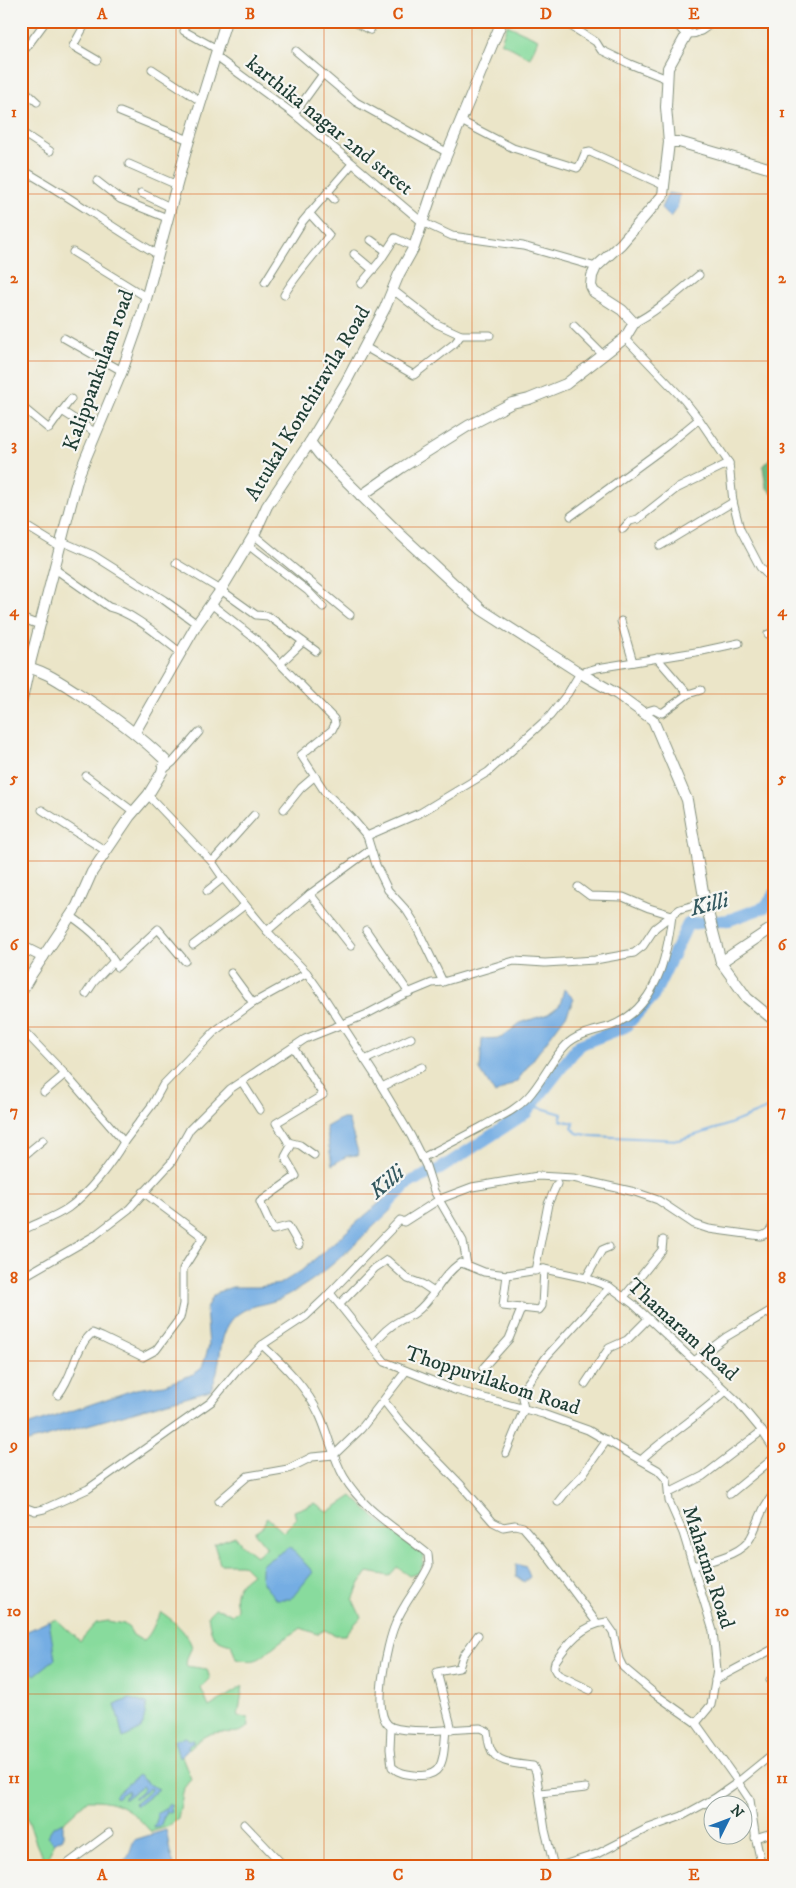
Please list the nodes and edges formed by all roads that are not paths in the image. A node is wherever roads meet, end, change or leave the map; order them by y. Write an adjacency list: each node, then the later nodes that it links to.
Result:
1 (46, 21): 12 (street)
2 (87, 21): 15 (street)
3 (226, 21): 14 (street, Kalippankulam road)
4 (352, 21): 5 (street)
5 (375, 21)
6 (502, 21): 24 (street, Attukal Konchiravila Road)
7 (676, 21): 11 (street)
8 (713, 21): 11 (street)
9 (569, 25): 18 (street)
10 (184, 31): 14 (street, karthika nagar 2nd street)
11 (687, 34): 18 (street)
12 (23, 48)
13 (296, 51): 17 (street)
14 (216, 52): 21 (street, Kalippankulam road); 23 (street, karthika nagar 2nd street)
15 (97, 60)
16 (152, 69): 21 (street)
17 (323, 74): 23 (street); 29 (street)
18 (667, 79): 27 (street)
19 (21, 88): 20 (street)
20 (37, 102)
21 (202, 102): 26 (street, Kalippankulam road)
22 (120, 112): 26 (street)
23 (294, 114): 31 (street, karthika nagar 2nd street)
24 (461, 121): 29 (street, Attukal Konchiravila Road); 36 (street)
25 (21, 132): 28 (street)
26 (189, 140): 35 (street, Kalippankulam road)
27 (669, 142): 33 (street); 36 (street)
28 (50, 151)
29 (448, 153): 43 (street, Attukal Konchiravila Road)
30 (129, 164): 35 (street)
31 (352, 164): 37 (street); 43 (street, karthika nagar 2nd street)
32 (21, 170): 48 (street)
33 (775, 170)
34 (97, 181): 42 (street)
35 (177, 185): 40 (street, Kalippankulam road)
36 (665, 186): 50 (street)
37 (328, 192): 39 (street); 41 (street)
38 (141, 193): 40 (street)
39 (334, 199)
40 (170, 207): 42 (street, Kalippankulam road)
41 (309, 213): 53 (street); 56 (street)
42 (167, 218): 48 (street, Kalippankulam road)
43 (422, 222): 45 (street, Attukal Konchiravila Road); 50 (street, karthika nagar 2nd street)
44 (371, 240): 46 (street)
45 (414, 247): 46 (street); 55 (street, Attukal Konchiravila Road)
46 (386, 251): 51 (street)
47 (73, 252): 57 (street)
48 (157, 254): 57 (street, Kalippankulam road)
49 (354, 254): 51 (street)
50 (596, 267): 58 (street)
51 (373, 270): 54 (street)
52 (699, 275): 58 (street)
53 (265, 282)
54 (361, 284)
55 (393, 290): 61 (street); 64 (street, Attukal Konchiravila Road)
56 (284, 295)
57 (146, 297): 66 (street, Kalippankulam road)
58 (634, 323): 63 (street)
59 (574, 326): 65 (street)
60 (490, 335): 61 (street)
61 (461, 336): 64 (street)
62 (64, 338): 66 (street)
63 (625, 338): 65 (street); 70 (street)
64 (365, 347): 72 (street, Attukal Konchiravila Road)
65 (603, 355): 74 (street)
66 (122, 371): 71 (street, Kalippankulam road)
67 (71, 399): 69 (street)
68 (21, 406): 69 (street)
69 (62, 411): 71 (street)
70 (699, 418): 73 (street); 76 (street)
71 (96, 433): 80 (street, Kalippankulam road)
72 (310, 442): 74 (street); 79 (street, Attukal Konchiravila Road)
73 (729, 463): 75 (street); 78 (street)
74 (361, 496): 102 (street)
75 (733, 502): 82 (street); 85 (street)
76 (571, 516)
77 (21, 523): 80 (street)
78 (623, 530)
79 (254, 535): 81 (street, Attukal Konchiravila Road); 89 (street)
80 (60, 544): 84 (street, Kalippankulam road); 93 (street)
81 (248, 545): 86 (street, Attukal Konchiravila Road); 88 (street)
82 (660, 546)
83 (176, 563): 86 (street)
84 (55, 568): 92 (street, Kalippankulam road); 97 (street)
85 (775, 583)
86 (221, 590): 87 (street, Attukal Konchiravila Road); 94 (street)
87 (211, 604): 93 (street, Attukal Konchiravila Road); 100 (street)
88 (323, 607)
89 (350, 615)
90 (21, 618): 92 (street)
91 (621, 621): 99 (street)
92 (41, 622): 101 (street, Kalippankulam road)
93 (197, 624): 97 (street, Attukal Konchiravila Road)
94 (303, 642): 96 (street); 100 (street)
95 (739, 643): 98 (street)
96 (316, 651)
97 (180, 652): 107 (street, Attukal Konchiravila Road)
98 (657, 658): 99 (street); 104 (street)
99 (633, 662): 102 (street)
100 (280, 664): 111 (street)
101 (25, 667): 105 (street, Kalippankulam road); 107 (street)
102 (580, 673): 106 (street); 117 (street)
103 (702, 690): 104 (street)
104 (688, 694): 106 (street)
105 (21, 704)
106 (644, 712): 126 (street)
107 (135, 732): 109 (street)
108 (199, 732): 109 (street)
109 (162, 772): 112 (street)
110 (86, 776): 115 (street)
111 (315, 776): 114 (street); 117 (street)
112 (148, 796): 115 (street); 120 (street)
113 (42, 810): 119 (street)
114 (284, 810)
115 (134, 812): 119 (street)
116 (254, 815): 120 (street)
117 (367, 836): 118 (street)
118 (370, 850): 124 (street); 141 (street)
119 (106, 851): 128 (street)
120 (212, 862): 121 (street)
121 (223, 878): 123 (street); 125 (street)
122 (578, 886): 127 (street)
123 (207, 892)
124 (310, 894): 131 (street); 134 (street)
125 (245, 905): 131 (street); 132 (street)
126 (705, 905): 127 (street); 138 (street)
127 (672, 915): 141 (street); 163 (street)
128 (71, 916): 135 (street); 136 (street)
129 (775, 926): 138 (street)
130 (366, 930): 143 (street)
131 (267, 931): 140 (street)
132 (193, 945)
133 (21, 946): 135 (street)
134 (351, 946)
135 (43, 957): 142 (street)
136 (114, 961): 137 (street); 144 (street)
137 (185, 961)
138 (721, 962): 146 (street)
139 (231, 973): 145 (street)
140 (307, 973): 145 (street); 147 (street)
141 (443, 982): 143 (street)
142 (21, 992)
143 (409, 993): 147 (street)
144 (86, 994)
145 (253, 1003): 159 (street)
146 (775, 1021)
147 (341, 1023): 150 (street); 151 (street)
148 (21, 1028): 153 (street)
149 (411, 1038): 151 (street)
150 (293, 1047): 154 (street); 160 (street)
151 (365, 1060): 155 (street)
152 (422, 1067): 155 (street)
153 (66, 1074): 156 (street); 159 (street)
154 (242, 1082): 157 (street); 165 (street)
155 (382, 1087): 163 (street)
156 (44, 1092)
157 (260, 1110)
158 (43, 1140): 162 (street)
159 (124, 1142): 168 (street)
160 (288, 1142): 161 (street); 171 (street)
161 (314, 1155)
162 (21, 1158)
163 (422, 1158): 166 (street)
164 (557, 1184): 175 (street)
165 (143, 1192): 177 (street); 194 (street)
166 (440, 1199): 169 (street); 173 (street); 180 (street)
167 (775, 1204): 169 (street)
168 (21, 1228)
169 (771, 1235)
170 (663, 1240): 182 (street)
171 (299, 1245)
172 (609, 1248): 178 (street)
173 (468, 1265): 176 (street, Thamaram Road); 181 (street)
174 (544, 1269): 175 (street, Thamaram Road); 178 (street, Thamaram Road); 184 (street)
175 (535, 1271): 176 (street, Thamaram Road)
176 (507, 1274): 184 (street)
177 (21, 1278)
178 (586, 1278): 179 (street, Thamaram Road)
179 (610, 1287): 182 (street, Thamaram Road); 196 (street)
180 (330, 1292): 183 (street, Thoppuvilakom Road); 187 (street)
181 (434, 1292): 183 (street); 188 (street)
182 (624, 1297): 186 (street, Thamaram Road)
183 (340, 1304): 188 (street, Thoppuvilakom Road)
184 (522, 1308): 190 (street)
185 (775, 1308): 189 (street)
186 (648, 1319): 189 (street, Thamaram Road); 192 (street)
187 (262, 1345): 201 (street); 209 (street)
188 (372, 1346): 191 (street, Thoppuvilakom Road)
189 (694, 1361): 193 (street, Thamaram Road)
190 (483, 1368)
191 (406, 1371): 195 (street); 196 (street, Thoppuvilakom Road)
192 (585, 1384)
193 (726, 1391): 197 (street, Thamaram Road); 203 (street)
194 (58, 1395)
195 (384, 1401): 201 (street); 211 (street)
196 (524, 1409): 198 (street, Thoppuvilakom Road); 200 (street)
197 (762, 1431): 199 (street, Thamaram Road); 204 (street)
198 (607, 1440): 203 (street, Thoppuvilakom Road); 208 (street)
199 (775, 1451)
200 (506, 1453)
201 (334, 1455): 207 (street); 217 (street)
202 (775, 1457): 206 (street)
203 (641, 1460): 204 (street, Mahatma Road)
204 (669, 1493): 210 (street, Mahatma Road)
205 (775, 1493): 210 (street)
206 (730, 1494)
207 (220, 1501)
208 (558, 1502)
209 (21, 1506)
210 (694, 1566): 214 (street, Mahatma Road)
211 (597, 1623): 215 (street); 216 (street)
212 (478, 1635): 218 (street)
213 (775, 1648): 214 (street)
214 (715, 1680): 216 (street, Mahatma Road)
215 (590, 1690)
216 (696, 1724): 220 (street)
217 (391, 1727): 218 (street); 218 (street)
218 (449, 1730): 222 (street)
219 (775, 1752): 220 (street)
220 (738, 1782): 226 (street); 229 (street)
221 (586, 1788): 222 (street)
222 (540, 1793): 229 (street)
223 (244, 1824): 228 (street)
224 (775, 1832): 226 (street)
225 (109, 1833): 227 (street)
226 (755, 1838): 230 (street)
227 (62, 1867)
228 (285, 1867)
229 (555, 1867)
230 (762, 1867)

